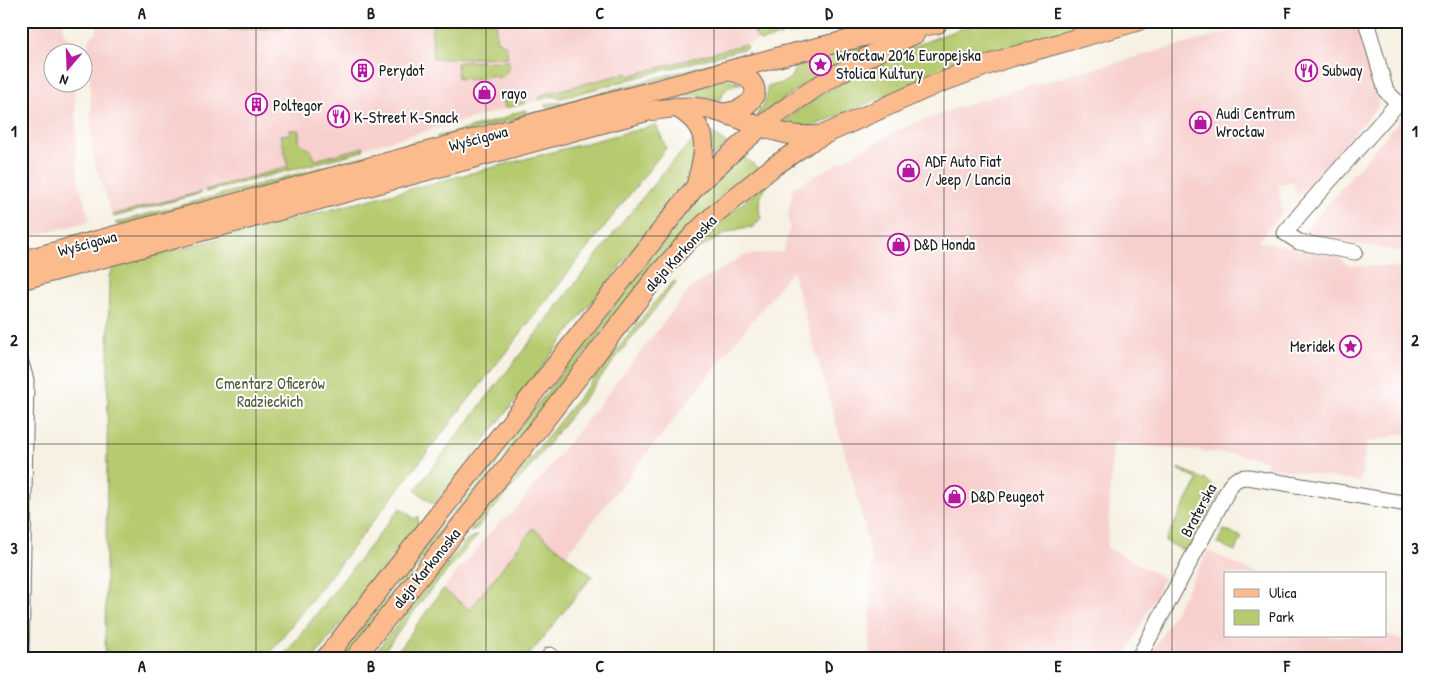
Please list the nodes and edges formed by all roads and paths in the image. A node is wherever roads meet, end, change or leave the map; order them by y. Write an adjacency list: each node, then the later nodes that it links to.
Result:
1 (1138, 21): 8 (main road, aleja Karkonoska)
2 (1366, 21): 10 (street)
3 (941, 22): 4 (main road, Wyścigowa); 7 (main road, aleja Karkonoska)
4 (728, 71): 6 (main road); 11 (main road, Wyścigowa)
5 (676, 107): 6 (main road, Wyścigowa); 9 (main road); 12 (main road, Wyścigowa)
6 (723, 113): 7 (main road, Wyścigowa)
7 (762, 126): 8 (main road, Wyścigowa); 9 (main road, aleja Karkonoska)
8 (823, 135): 18 (main road, aleja Karkonoska)
9 (696, 186): 17 (main road, aleja Karkonoska)
10 (1355, 252)
11 (21, 260)
12 (21, 280)
13 (21, 363): 14 (street)
14 (23, 446): 16 (street)
15 (1408, 504): 19 (street, Braterska)
16 (21, 658)
17 (325, 659)
18 (354, 659)
19 (1138, 659)

